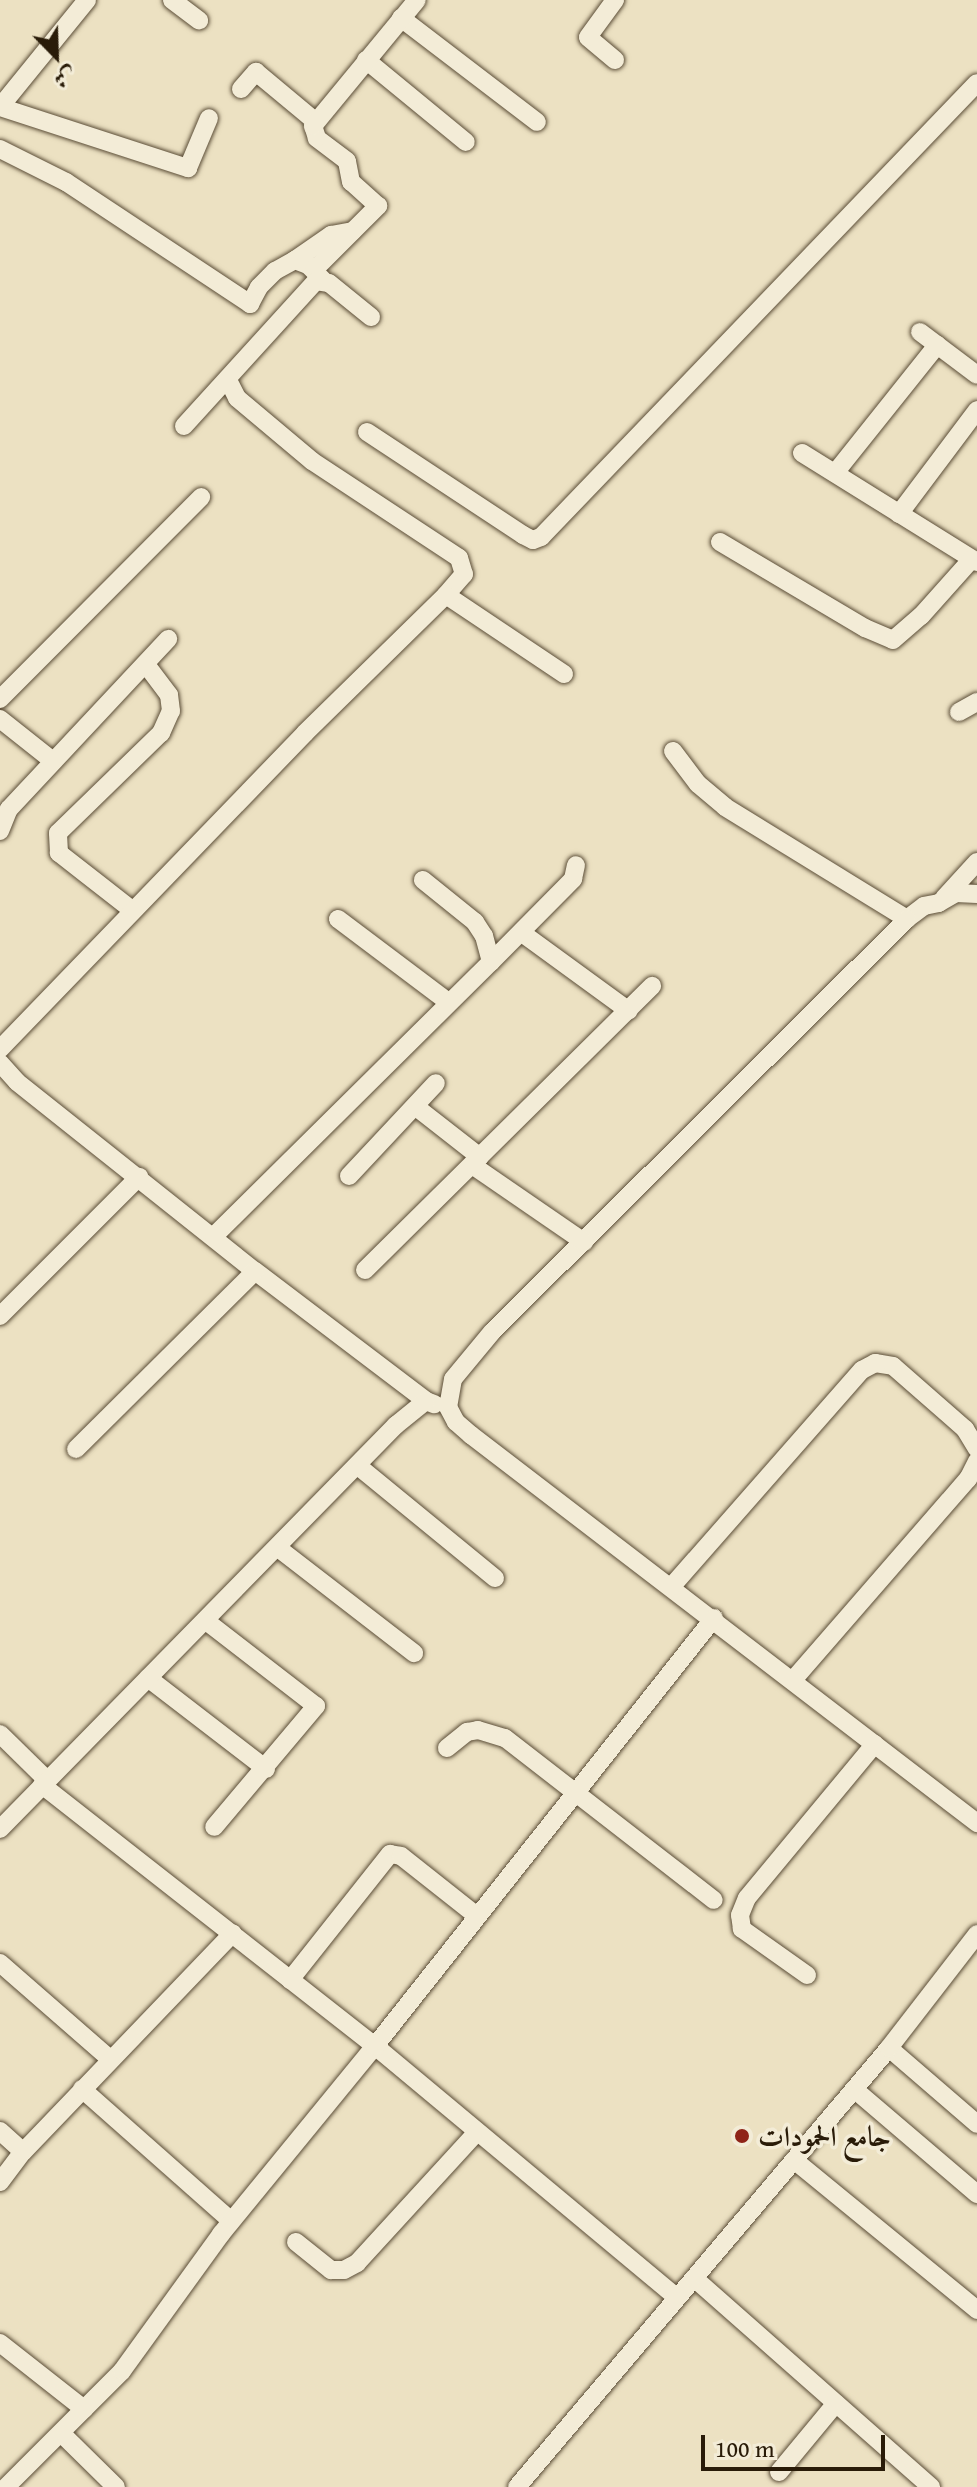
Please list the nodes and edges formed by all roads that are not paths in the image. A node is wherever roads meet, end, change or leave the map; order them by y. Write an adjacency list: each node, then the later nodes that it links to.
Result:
1 (87, 0): 11 (street)
2 (172, 0): 6 (street)
3 (417, 0): 5 (street)
4 (615, 0): 8 (street)
5 (401, 18): 7 (street); 13 (street)
6 (199, 20)
7 (366, 60): 12 (street); 14 (street)
8 (615, 60)
9 (977, 83): 26 (street)
10 (241, 89): 12 (street)
11 (209, 118)
12 (316, 122): 16 (street)
13 (537, 122)
14 (466, 142)
15 (0, 149): 17 (street)
16 (353, 231): 17 (street); 18 (street)
17 (295, 260): 18 (street)
18 (319, 275): 19 (street); 23 (street)
19 (371, 317)
20 (920, 332): 21 (street)
21 (937, 345): 22 (street); 28 (street)
22 (977, 375)
23 (228, 380): 25 (street); 33 (street)
24 (977, 410): 30 (street)
25 (184, 426)
26 (367, 432)
27 (802, 453): 28 (street)
28 (835, 473): 30 (street)
29 (201, 497): 37 (street)
30 (899, 514): 32 (street)
31 (720, 542): 32 (street)
32 (974, 560)
33 (446, 595): 36 (street); 49 (street)
34 (168, 639): 35 (street)
35 (146, 664): 42 (street); 49 (street)
36 (564, 674)
37 (0, 699)
38 (977, 702): 39 (street)
39 (959, 712)
40 (0, 719): 42 (street)
41 (673, 751): 51 (street)
42 (53, 761): 43 (street)
43 (2, 818)
44 (977, 862): 48 (street)
45 (576, 865): 52 (street)
46 (423, 880): 53 (street)
47 (977, 894): 48 (street)
48 (939, 903): 51 (street)
49 (132, 910): 57 (street)
50 (338, 919): 55 (street)
51 (907, 919): 65 (street)
52 (522, 933): 53 (street); 56 (street)
53 (491, 962): 55 (street)
54 (652, 986): 56 (street)
55 (448, 1002): 64 (street)
56 (629, 1011): 61 (street)
57 (0, 1049)
58 (0, 1063): 63 (street)
59 (436, 1083): 60 (street)
60 (416, 1107): 61 (street); 62 (street)
61 (476, 1161): 65 (street); 66 (street)
62 (349, 1176)
63 (139, 1177): 64 (street); 68 (street)
64 (214, 1236): 67 (street)
65 (584, 1242): 70 (street)
66 (365, 1270)
67 (255, 1271): 69 (street); 71 (street)
68 (0, 1316)
69 (426, 1401): 70 (street); 74 (street)
70 (448, 1407): 77 (street)
71 (76, 1449)
72 (977, 1449): 77 (street)
73 (977, 1461): 82 (street)
74 (358, 1466): 75 (street); 76 (street)
75 (278, 1548): 79 (street); 80 (street)
76 (495, 1578)
77 (672, 1586): 78 (street)
78 (714, 1618): 82 (street); 88 (street)
79 (206, 1621): 81 (street); 86 (street)
80 (414, 1653)
81 (148, 1678): 86 (street); 87 (street)
82 (793, 1680): 84 (street)
83 (0, 1734): 87 (street)
84 (875, 1744): 89 (street); 97 (street)
85 (447, 1748): 88 (street)
86 (266, 1769): 90 (street)
87 (45, 1782): 91 (street); 94 (street)
88 (575, 1790): 92 (street); 93 (street)
89 (977, 1823)
90 (214, 1827)
91 (0, 1829)
92 (714, 1900)
93 (477, 1916): 98 (street); 99 (street)
94 (233, 1933): 98 (street); 101 (street)
95 (977, 1934): 100 (street)
96 (0, 1963): 101 (street)
97 (807, 1975)
98 (290, 1980): 99 (street)
99 (375, 2046): 106 (street); 111 (street)
100 (889, 2048): 103 (street); 104 (street)
101 (110, 2059): 102 (street)
102 (82, 2089): 107 (street); 111 (street)
103 (854, 2089): 108 (street); 110 (street)
104 (977, 2124)
105 (0, 2131): 107 (street)
106 (477, 2132): 112 (street); 114 (street)
107 (23, 2152): 109 (street)
108 (794, 2160): 113 (street); 115 (street)
109 (0, 2182)
110 (977, 2194)
111 (231, 2221): 118 (street)
112 (296, 2242)
113 (694, 2278): 114 (street); 117 (street)
114 (677, 2298): 123 (street)
115 (977, 2310)
116 (0, 2343): 118 (street)
117 (836, 2403): 120 (street); 124 (street)
118 (84, 2409): 119 (street)
119 (61, 2433): 121 (street); 122 (street)
120 (779, 2472)
121 (6, 2487)
122 (116, 2487)
123 (517, 2487)
124 (931, 2487)

